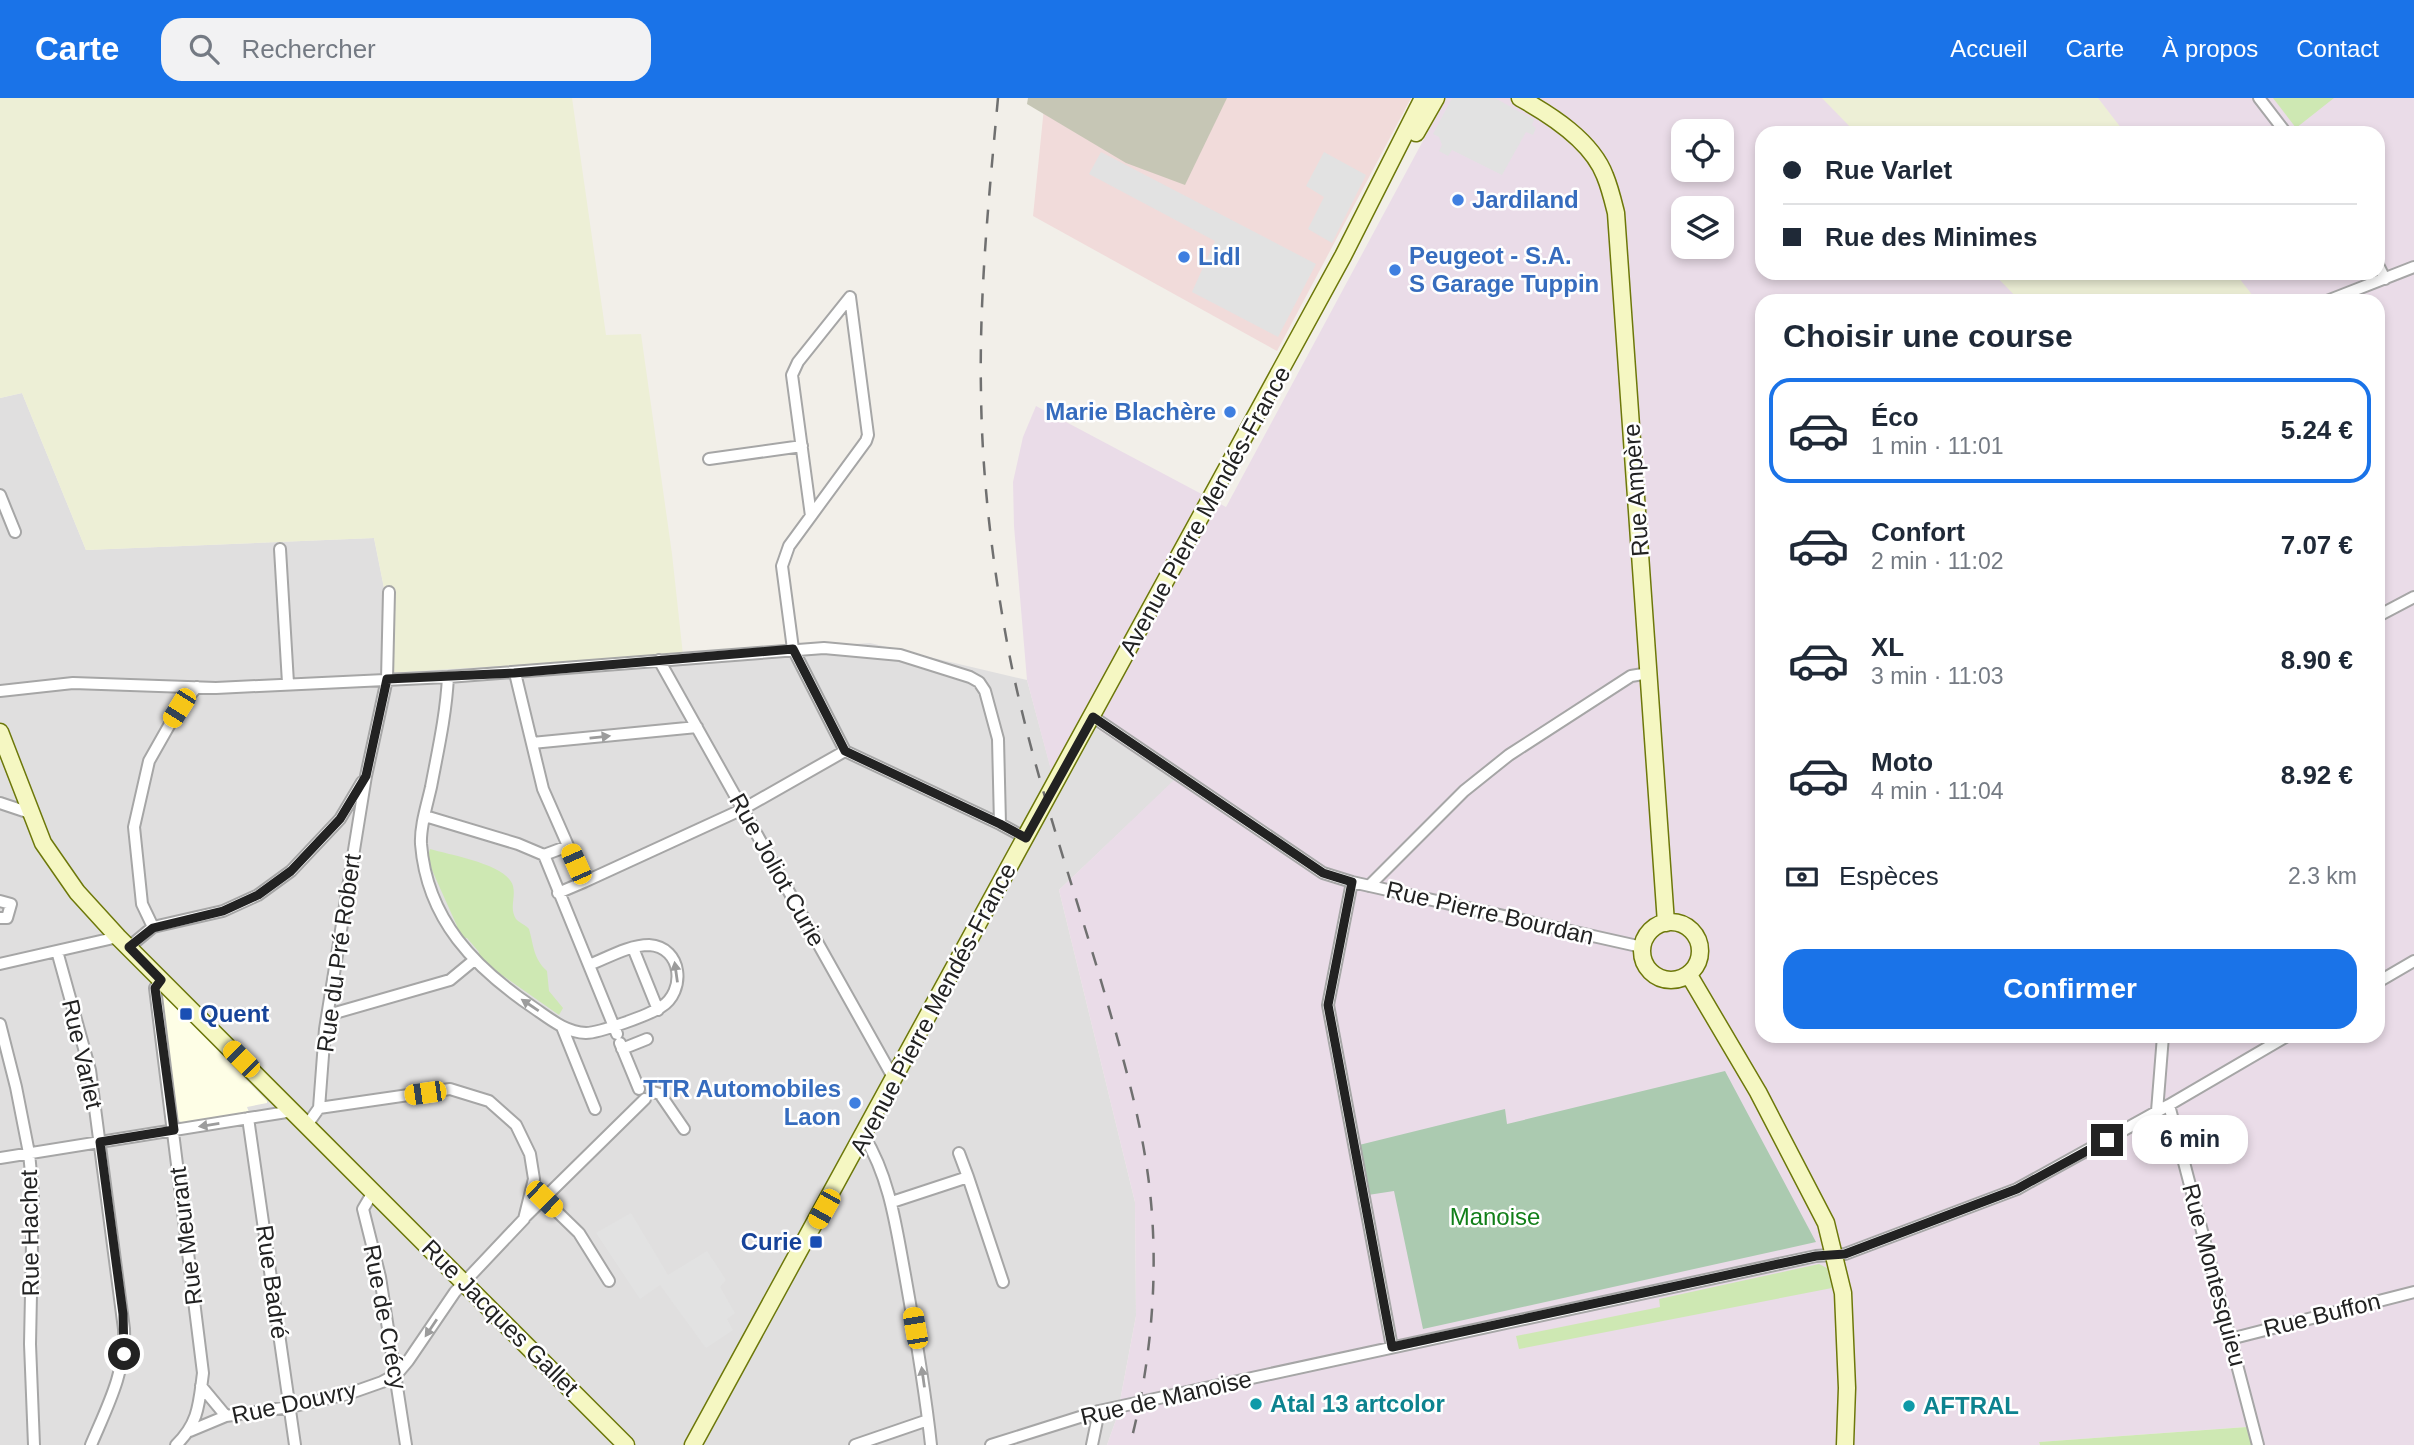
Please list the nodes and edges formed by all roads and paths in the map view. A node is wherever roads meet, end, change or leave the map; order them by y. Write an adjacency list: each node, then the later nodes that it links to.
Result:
1 (1423, 98): 6 (main road, Avenue Pierre Mendés-France)
2 (1436, 98): 6 (main road, Avenue Pierre Mendés-France)
3 (1520, 98): 23 (main road, Rue Ampère)
4 (2259, 98): 5 (street)
5 (2281, 126)
6 (1352, 240): 29 (main road, Avenue Pierre Mendés-France)
7 (2414, 267): 8 (street)
8 (2385, 279)
9 (2382, 280): 10 (street)
10 (2346, 294)
11 (802, 446): 12 (street); 14 (street); 14 (street)
12 (709, 459)
13 (0, 497): 15 (street)
14 (811, 516): 20 (street)
15 (15, 532)
16 (280, 549): 26 (street)
17 (389, 592): 25 (street, Rue du Pré Robert)
18 (2414, 597): 19 (street)
19 (2385, 612)
20 (793, 649): 21 (street); 33 (street); 39 (street)
21 (659, 660): 22 (street); 30 (street, Rue Joliot Curie)
22 (514, 673): 24 (street); 32 (street)
23 (1649, 673): 45 (street); 49 (main road, Rue Ampère)
24 (448, 677): 25 (street); 38 (street)
25 (387, 679): 26 (street); 34 (street, Rue du Pré Robert)
26 (288, 683): 27 (street)
27 (197, 687): 28 (street); 50 (street)
28 (0, 691)
29 (1093, 717): 40 (main road, Avenue Pierre Mendés-France); 44 (street, Rue Pierre Bourdan)
30 (697, 727): 32 (street, one-way to 30); 36 (street, Rue Joliot Curie)
31 (0, 732): 37 (main road, Rue Jacques Gallet)
32 (532, 743): 41 (street)
33 (845, 751): 36 (street); 39 (street)
34 (366, 776): 50 (street); 63 (street, Rue du Pré Robert)
35 (0, 803): 37 (street)
36 (743, 809): 43 (street); 70 (street, Rue Joliot Curie)
37 (30, 813): 51 (main road, Rue Jacques Gallet)
38 (425, 816): 42 (street); 55 (street)
39 (1000, 824): 40 (street)
40 (1026, 838): 70 (main road, Avenue Pierre Mendés-France)
41 (568, 846): 42 (street); 43 (street)
42 (544, 855): 46 (street)
43 (584, 881): 46 (street)
44 (1352, 882): 45 (street, Rue Pierre Bourdan); 98 (street)
45 (1368, 886): 52 (street, Rue Pierre Bourdan)
46 (558, 893): 58 (street)
47 (0, 901): 48 (street)
48 (0, 918)
49 (1666, 923): 52 (main road); 59 (main road)
50 (153, 928): 51 (street)
51 (124, 942): 54 (street); 61 (main road, Rue Jacques Gallet)
52 (1642, 947): 59 (main road)
53 (633, 948): 58 (street); 62 (street); 62 (street, one-way to 53)
54 (57, 951): 57 (street); 82 (street, Rue Varlet)
55 (473, 961): 63 (street); 65 (street, one-way to 55)
56 (2414, 961): 60 (street)
57 (0, 964)
58 (589, 965): 66 (street)
59 (1689, 975): 92 (main road)
60 (2385, 978)
61 (161, 980): 75 (main road, Rue Jacques Gallet); 80 (street, Rue Meurant)
62 (658, 1010): 66 (street)
63 (328, 1015): 73 (street, Rue du Pré Robert)
64 (0, 1024): 83 (street, Rue Hachet)
65 (562, 1027): 66 (street); 74 (street)
66 (618, 1038): 67 (street); 71 (street)
67 (647, 1040)
68 (2162, 1043): 76 (street)
69 (2275, 1043): 72 (street, Rue de Manoise)
70 (894, 1079): 81 (main road, Avenue Pierre Mendés-France)
71 (649, 1096): 79 (street); 89 (street)
72 (2169, 1105): 76 (street, Rue de Manoise); 97 (street, Rue Montesquieu)
73 (319, 1108): 78 (street); 87 (street)
74 (595, 1110)
75 (293, 1111): 77 (street); 78 (main road, Rue Jacques Gallet)
76 (2157, 1111): 92 (street, Rue de Manoise)
77 (248, 1118): 80 (street, one-way to 80); 101 (street, Rue Badré)
78 (306, 1125): 88 (main road, Rue Jacques Gallet)
79 (684, 1129)
80 (174, 1130): 82 (street); 100 (street, Rue Meurant)
81 (864, 1136): 90 (street); 112 (main road, Avenue Pierre Mendés-France)
82 (100, 1142): 83 (street); 107 (street, Rue Varlet)
83 (29, 1153): 85 (street); 106 (street, Rue Hachet)
84 (960, 1153): 86 (street)
85 (0, 1158)
86 (968, 1177): 90 (street); 95 (street)
87 (534, 1179): 89 (street); 91 (street)
88 (373, 1192): 94 (main road, Rue Jacques Gallet); 99 (street, Rue de Crécy)
89 (547, 1195): 91 (street); 93 (street)
90 (892, 1202): 104 (street, one-way to 90)
91 (524, 1219): 94 (street)
92 (1835, 1254): 98 (street, Rue de Manoise); 117 (main road)
93 (609, 1281)
94 (464, 1282): 99 (street, one-way to 99); 111 (main road, Rue Jacques Gallet)
95 (1003, 1282)
96 (2414, 1292): 97 (street, Rue Buffon)
97 (2231, 1339): 118 (street, Rue Montesquieu)
98 (1392, 1347): 102 (street, Rue de Manoise)
99 (397, 1374): 101 (street, Rue Douvry); 110 (street, Rue de Crécy)
100 (201, 1386): 103 (street); 105 (street, Rue Meurant)
101 (290, 1407): 103 (street, Rue Douvry); 109 (street, Rue Badré)
102 (1099, 1411): 115 (street, Rue de Manoise); 116 (street)
103 (226, 1416): 105 (street, Rue Douvry)
104 (928, 1420): 113 (street); 114 (street)
105 (190, 1431): 108 (street, Rue Meurant)
106 (34, 1445)
107 (91, 1445)
108 (176, 1445)
109 (295, 1445)
110 (406, 1445)
111 (626, 1445)
112 (694, 1445)
113 (855, 1445)
114 (931, 1445)
115 (991, 1445)
116 (1092, 1445)
117 (1845, 1445)
118 (2258, 1445)

